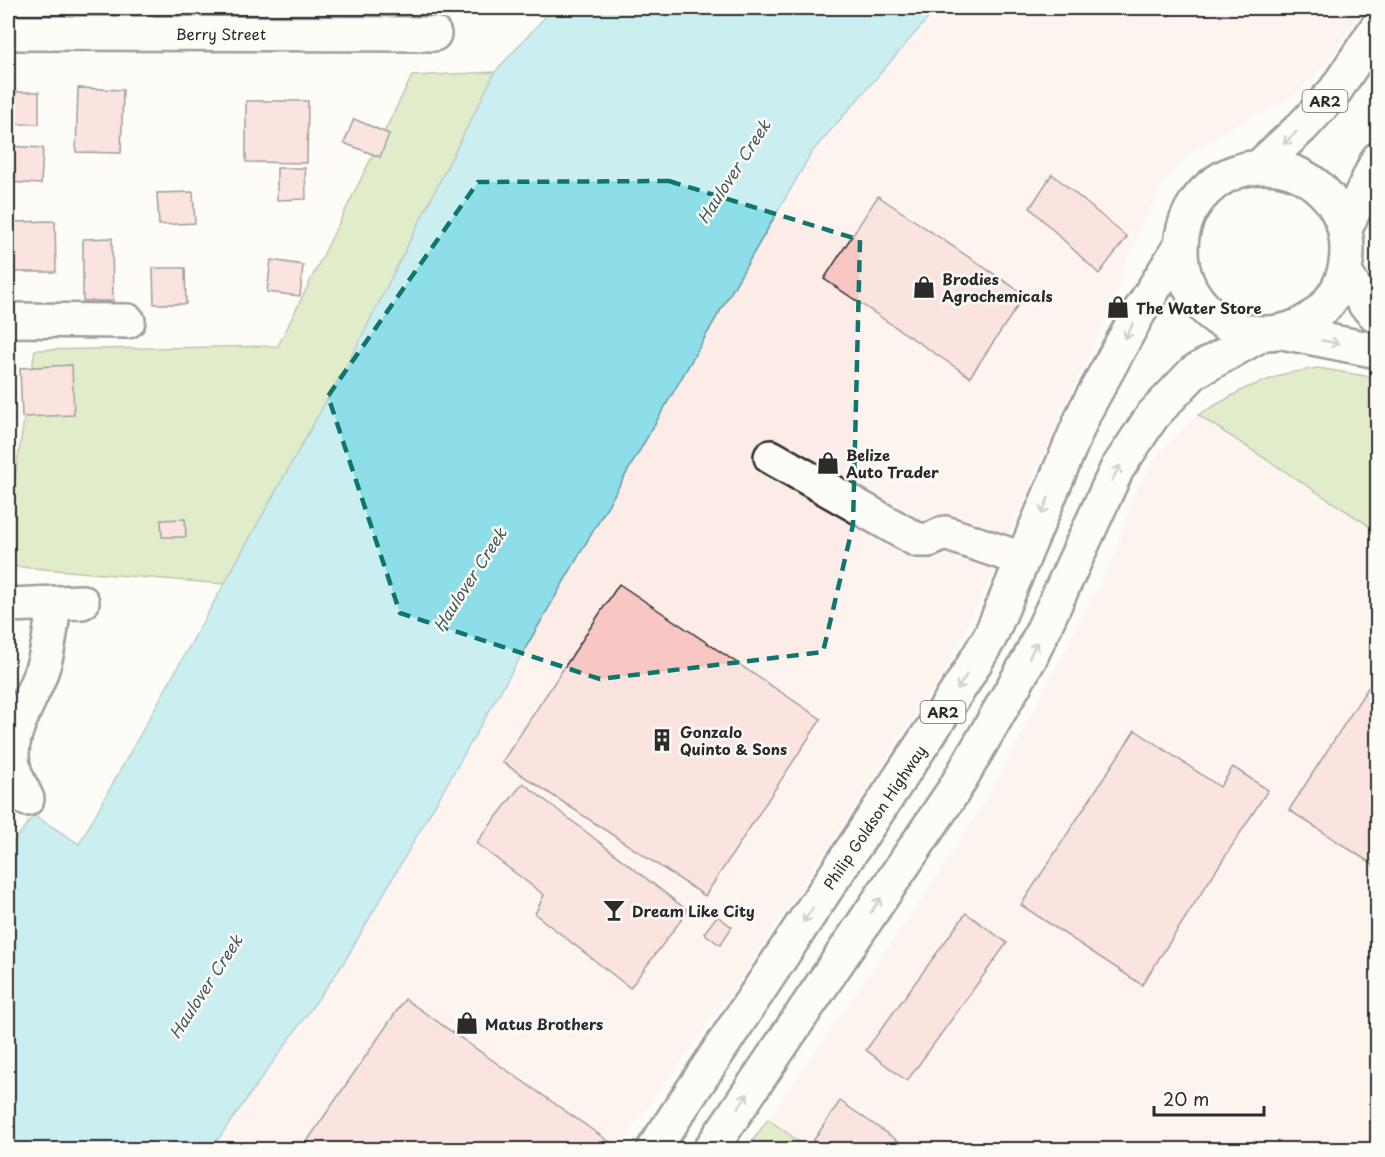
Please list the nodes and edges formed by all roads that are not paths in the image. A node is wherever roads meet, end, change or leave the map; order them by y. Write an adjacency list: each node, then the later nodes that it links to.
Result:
1 (1377, 26): 5 (main road, AR2, one-way to 5)
2 (8, 33): 3 (main road, Berry Street)
3 (434, 34)
4 (1377, 159): 6 (main road)
5 (1260, 166): 6 (main road); 7 (main road)
6 (1345, 229): 8 (main road)
7 (1181, 245): 12 (main road); 15 (main road, Philip Goldson Highway / AR2, one-way to 15)
8 (1345, 273): 9 (main road); 12 (main road)
9 (1377, 317)
10 (8, 320): 11 (main road)
11 (128, 321)
12 (1272, 333): 13 (main road, one-way to 13); 19 (main road, one-way to 12)
13 (1377, 351)
14 (771, 457): 15 (main road)
15 (1022, 560): 18 (main road, Philip Goldson Highway / AR2, one-way to 18)
16 (8, 605): 17 (main road)
17 (27, 799)
18 (653, 1149)
19 (710, 1149)

